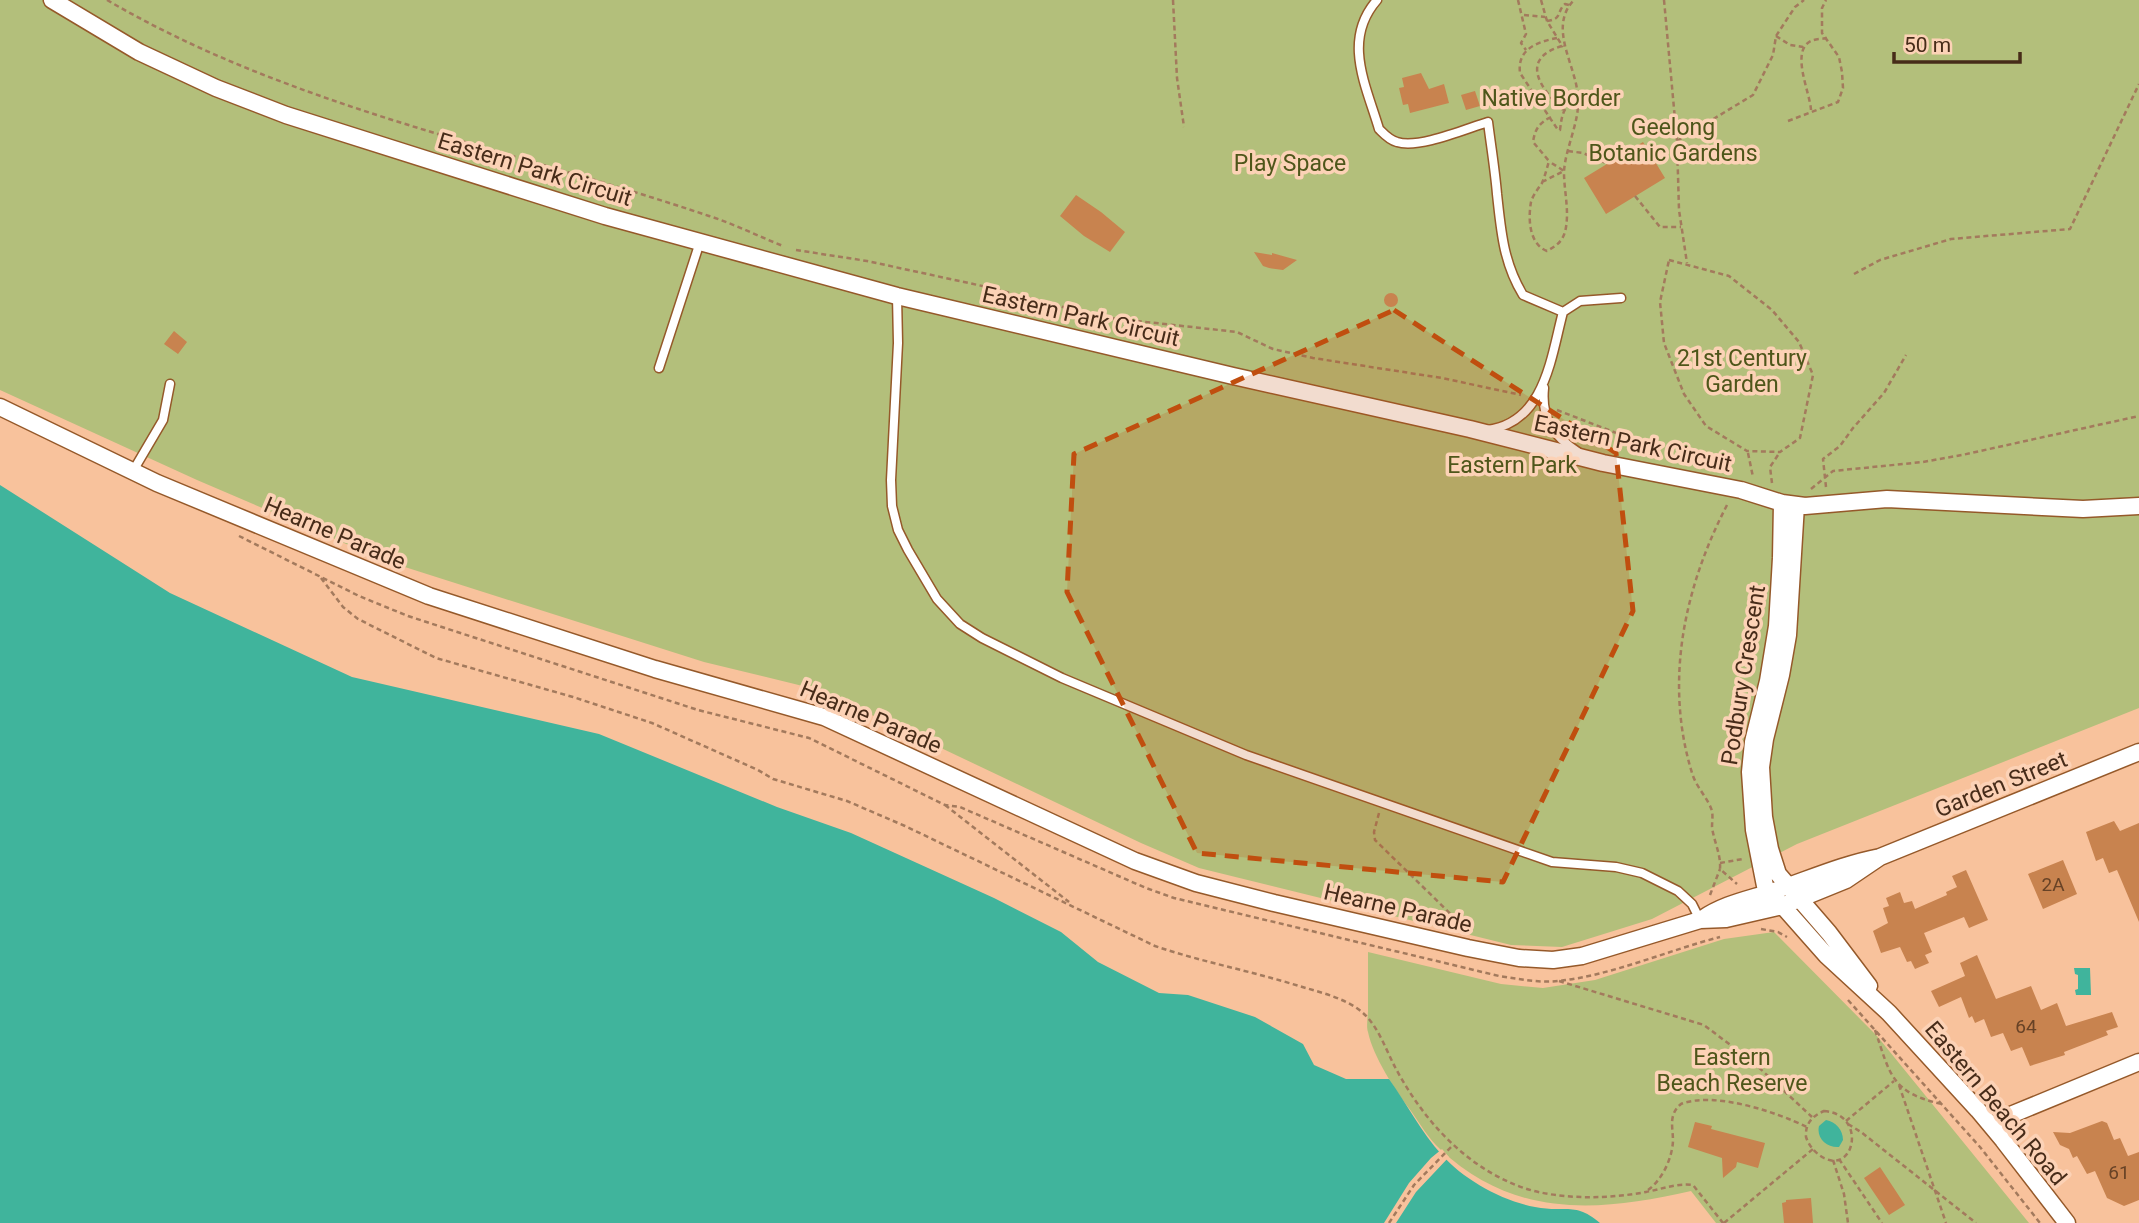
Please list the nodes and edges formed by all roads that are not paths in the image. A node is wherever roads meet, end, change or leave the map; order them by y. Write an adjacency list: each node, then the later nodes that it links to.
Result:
1 (52, 0): 3 (street, Eastern Park Circuit)
2 (1377, 0): 6 (lane)
3 (700, 242): 4 (street, Eastern Park Circuit); 7 (lane)
4 (897, 296): 11 (street, Eastern Park Circuit); 23 (lane)
5 (1622, 298): 6 (lane)
6 (1563, 312): 9 (lane)
7 (659, 368)
8 (170, 384): 13 (lane)
9 (1539, 402): 11 (lane); 12 (lane)
10 (0, 407): 13 (street, Hearne Parade)
11 (1470, 429): 12 (street, Eastern Park Circuit)
12 (1603, 463): 14 (street, Eastern Park Circuit)
13 (133, 471): 23 (street, Hearne Parade)
14 (1794, 500): 15 (street, Eastern Park Circuit); 18 (street, Podbury Crescent); 19 (street, Podbury Crescent)
15 (2139, 506)
16 (2139, 752): 17 (street, Garden Street)
17 (1880, 857): 18 (street, Garden Street); 20 (street, Garden Street)
18 (1788, 886): 19 (street, Garden Street); 20 (street, Eastern Beach Road)
19 (1769, 892): 21 (street, Eastern Beach Road); 22 (street, Hearne Parade)
20 (1800, 900): 21 (street, Garden Street); 24 (street, Eastern Beach Road)
21 (1782, 906): 22 (street, Hearne Parade); 24 (street, Eastern Beach Road)
22 (1747, 907): 23 (street, Hearne Parade)
23 (1700, 920)
24 (1889, 1013): 26 (street, Eastern Beach Road)
25 (2139, 1062): 26 (street)
26 (1992, 1126): 27 (street, Eastern Beach Road)
27 (2067, 1223)

